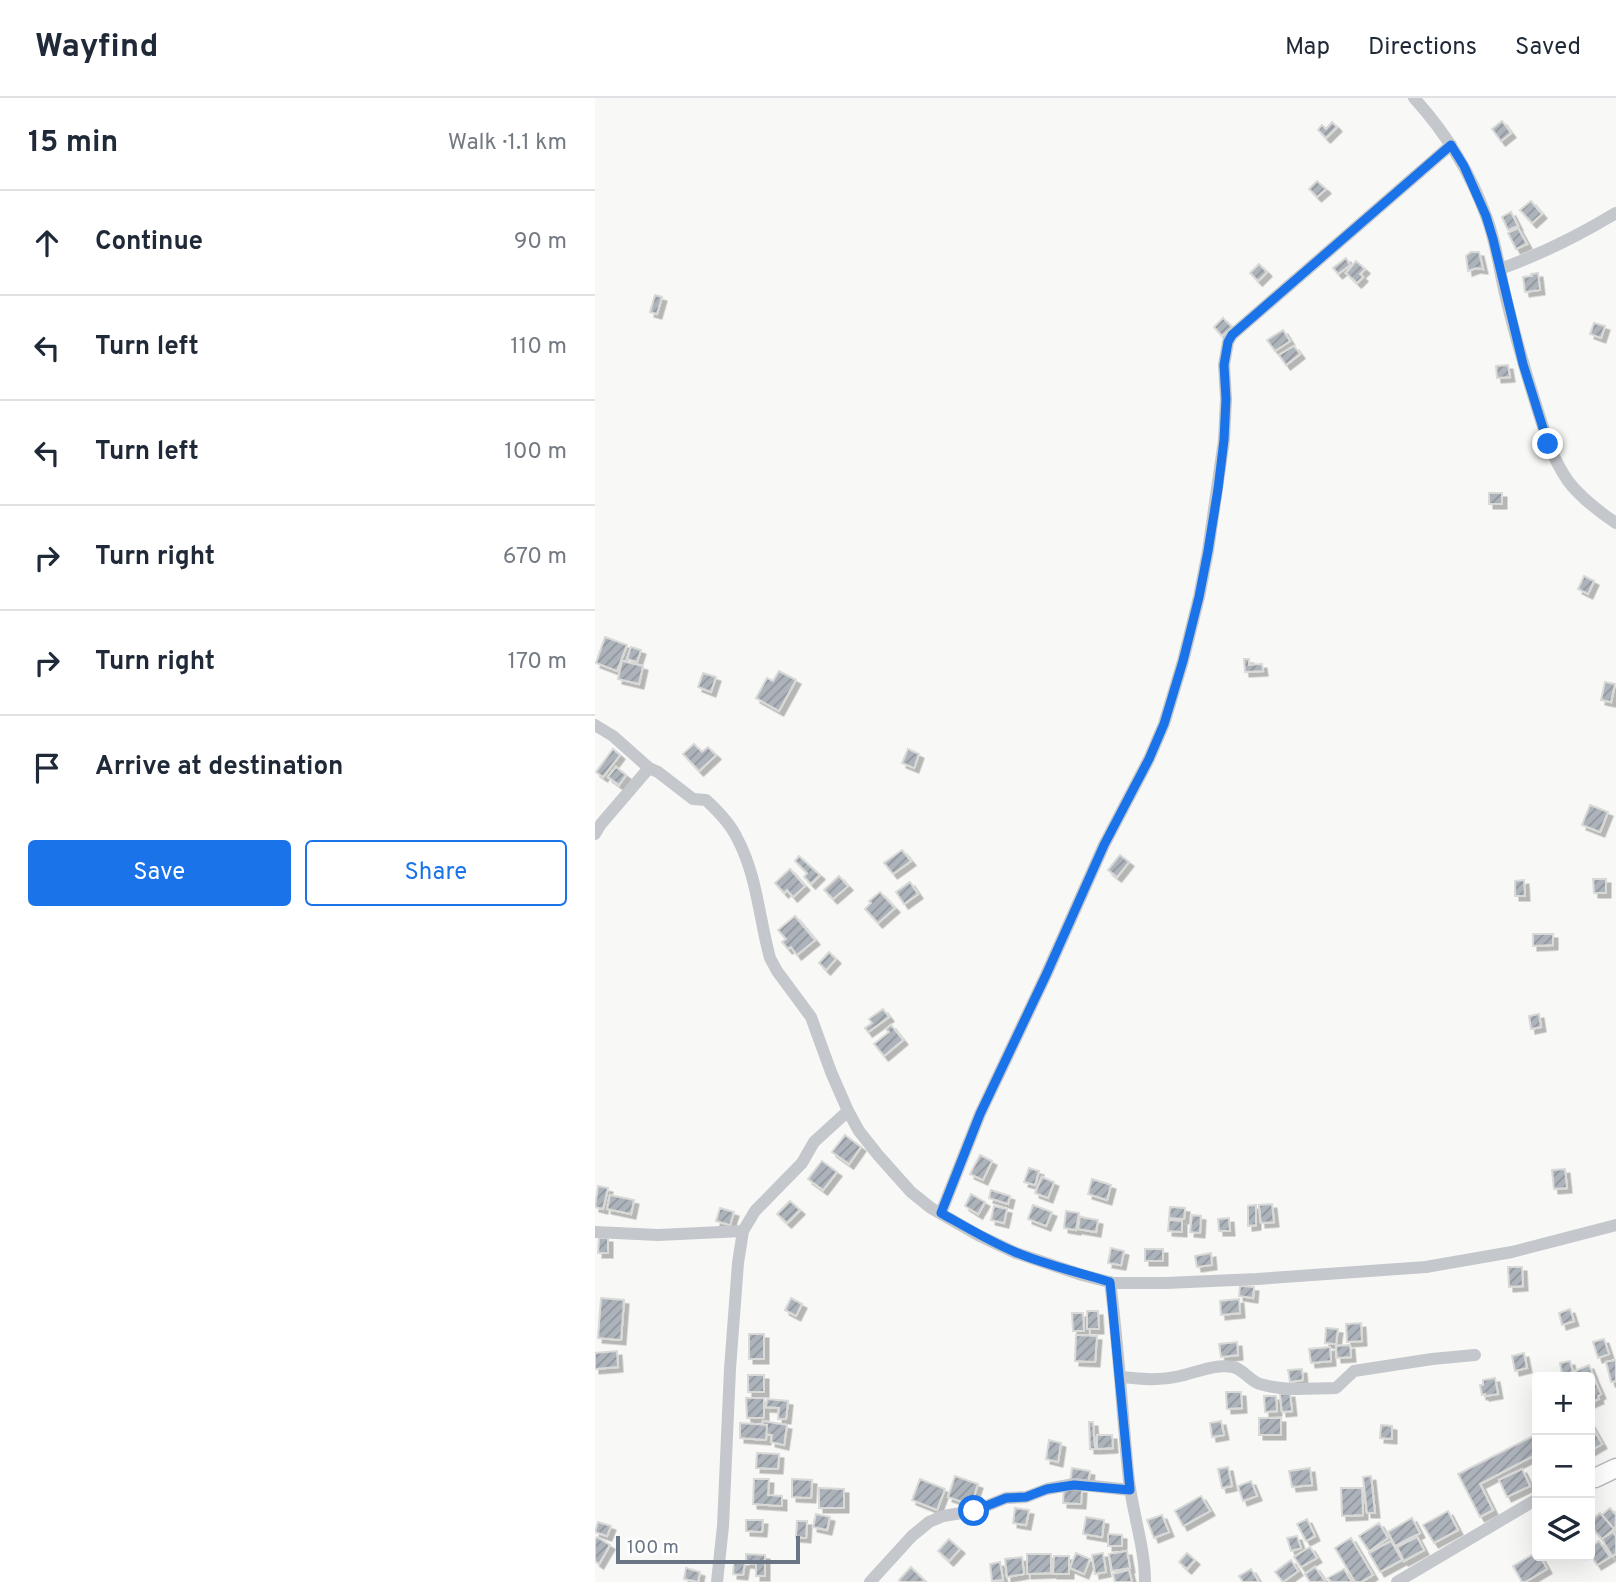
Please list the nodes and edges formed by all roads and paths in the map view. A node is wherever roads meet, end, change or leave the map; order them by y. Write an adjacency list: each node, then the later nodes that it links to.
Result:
1 (1414, 98): 2 (street)
2 (1451, 145): 4 (street); 10 (street)
3 (1616, 213): 4 (street)
4 (1500, 269): 5 (street)
5 (1616, 523)
6 (595, 725): 7 (street)
7 (649, 768): 8 (street); 9 (street)
8 (595, 834)
9 (848, 1111): 10 (street); 12 (street)
10 (941, 1213): 14 (street)
11 (1616, 1225): 14 (street)
12 (743, 1231): 13 (street); 23 (street)
13 (595, 1232)
14 (1111, 1283): 16 (street)
15 (1475, 1354): 16 (street)
16 (1120, 1377): 21 (street)
17 (1616, 1468): 18 (main road)
18 (1595, 1478)
19 (1595, 1480): 20 (main road)
20 (1616, 1486)
21 (1130, 1490): 24 (street); 25 (street)
22 (1532, 1502): 26 (street)
23 (717, 1582)
24 (870, 1582)
25 (1145, 1582)
26 (1397, 1582)

